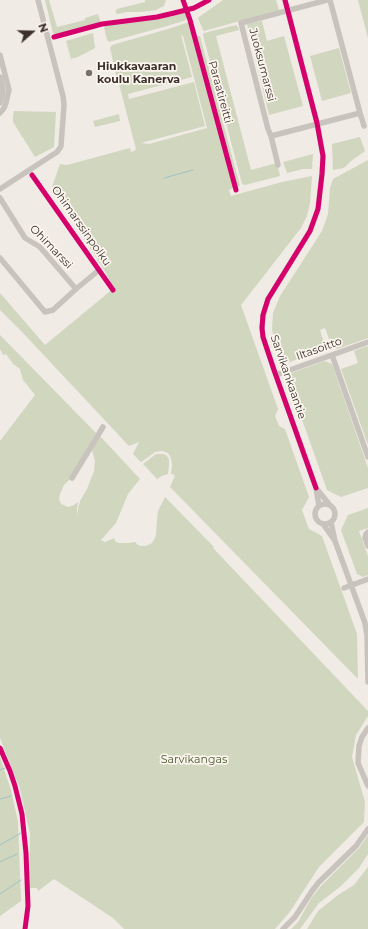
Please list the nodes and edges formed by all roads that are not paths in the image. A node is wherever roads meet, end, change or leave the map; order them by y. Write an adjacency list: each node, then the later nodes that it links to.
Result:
1 (38, 0): 15 (street)
2 (285, 0): 5 (street, Sarvikankaantie)
3 (327, 0): 5 (street)
4 (330, 0): 10 (street)
5 (288, 10): 11 (street, Sarvikankaantie); 13 (street, Juoksumarssi)
6 (0, 55): 9 (street)
7 (0, 77): 8 (street)
8 (0, 103)
9 (0, 113)
10 (360, 113): 11 (street); 12 (street)
11 (318, 123): 13 (street); 22 (street, Sarvikankaantie)
12 (364, 126)
13 (271, 136): 14 (street, Juoksumarssi)
14 (278, 165)
15 (0, 189)
16 (0, 198): 19 (street, Ohimarssi)
17 (0, 258): 19 (street)
18 (99, 270): 19 (street)
19 (76, 289)
20 (368, 342): 21 (street, Iltasoitto)
21 (332, 355): 22 (street, Iltasoitto); 24 (street)
22 (276, 375): 26 (street, Sarvikankaantie)
23 (103, 426): 25 (street)
24 (368, 457)
25 (72, 478)
26 (316, 488): 27 (street, Sarvikankaantie); 28 (street, Sarvikankaantie)
27 (329, 504): 28 (street); 29 (street, Sarvikankaantie)
28 (319, 506): 30 (street, Sarvikankaantie)
29 (331, 522): 30 (street); 32 (street, Sarvikankaantie)
30 (323, 524): 32 (street, Sarvikankaantie)
31 (368, 532): 33 (street)
32 (334, 542): 35 (street, Sarvikankaantie)
33 (368, 546)
34 (368, 579): 35 (street)
35 (351, 585): 36 (street); 37 (street, Sarvikankaantie)
36 (344, 588)
37 (368, 682)
38 (368, 728): 39 (street)
39 (368, 786)
40 (368, 829): 41 (street)
41 (283, 929)

